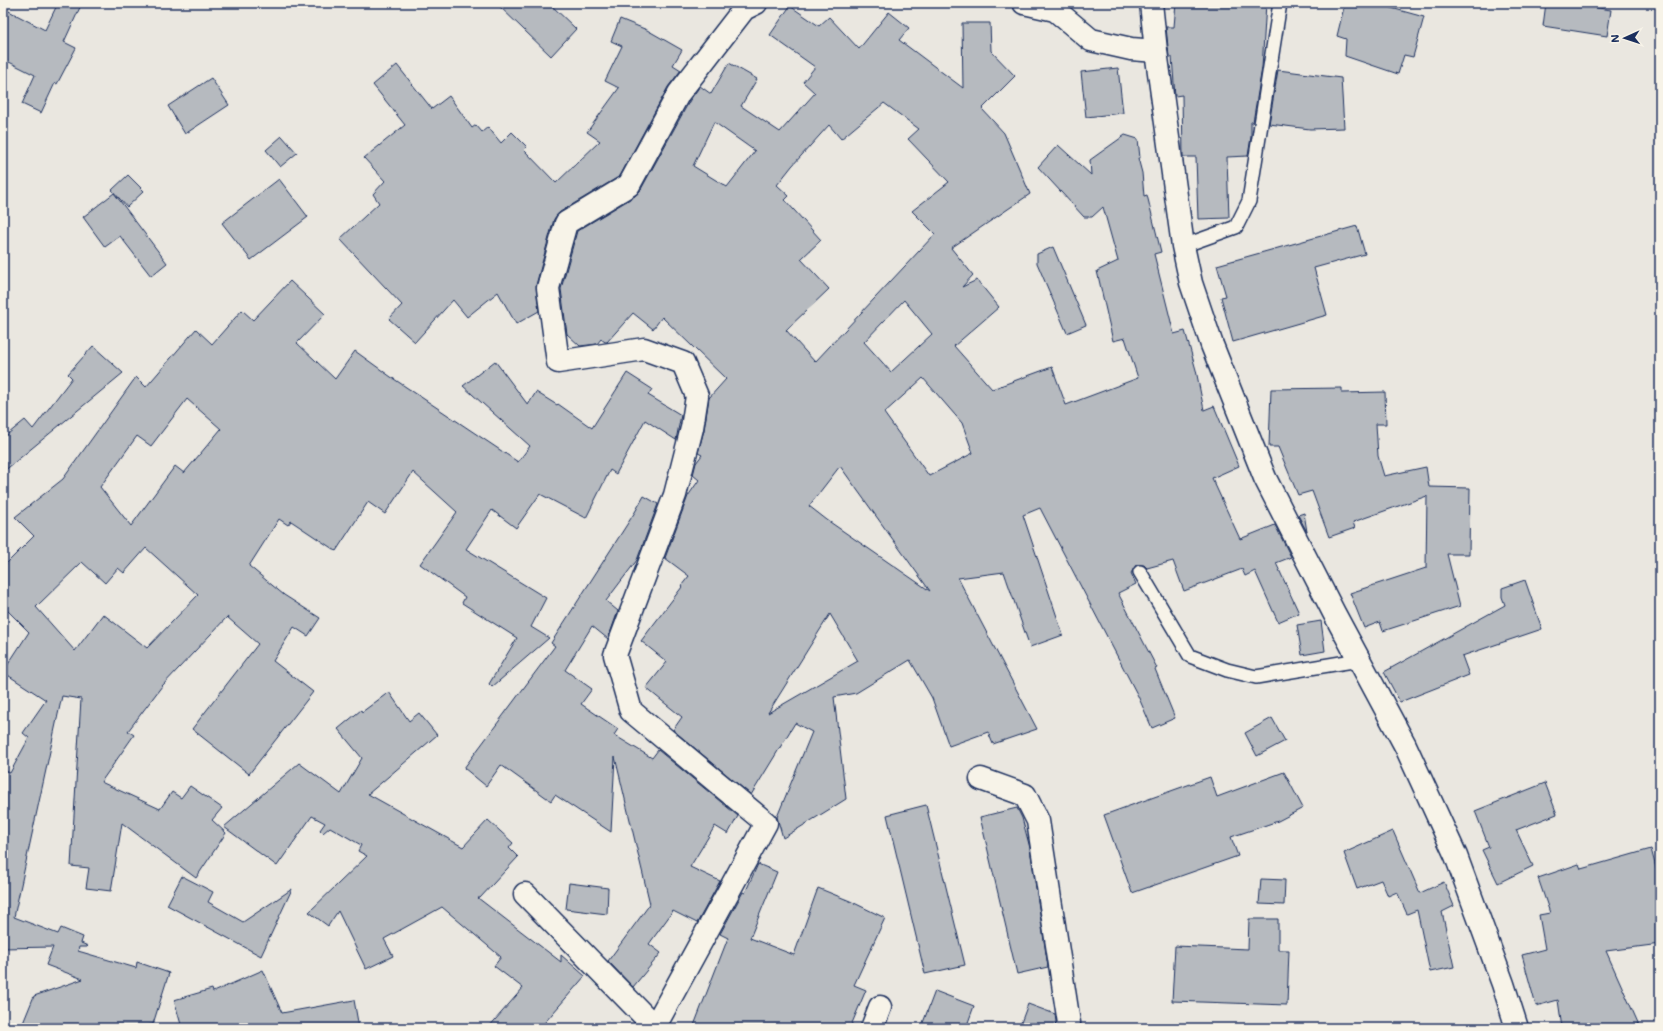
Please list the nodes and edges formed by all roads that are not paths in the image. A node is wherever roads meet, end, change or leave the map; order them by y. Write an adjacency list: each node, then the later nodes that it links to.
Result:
1 (756, 3): 12 (street)
2 (1024, 3): 5 (street)
3 (1151, 3): 5 (street)
4 (1280, 3): 6 (lane)
5 (1156, 51): 6 (street)
6 (1183, 246): 8 (street)
7 (1140, 572): 8 (lane)
8 (1359, 660): 15 (street)
9 (982, 779): 14 (street)
10 (525, 894): 12 (street)
11 (880, 1007): 13 (street)
12 (654, 1028)
13 (872, 1028)
14 (1067, 1028)
15 (1517, 1028)

